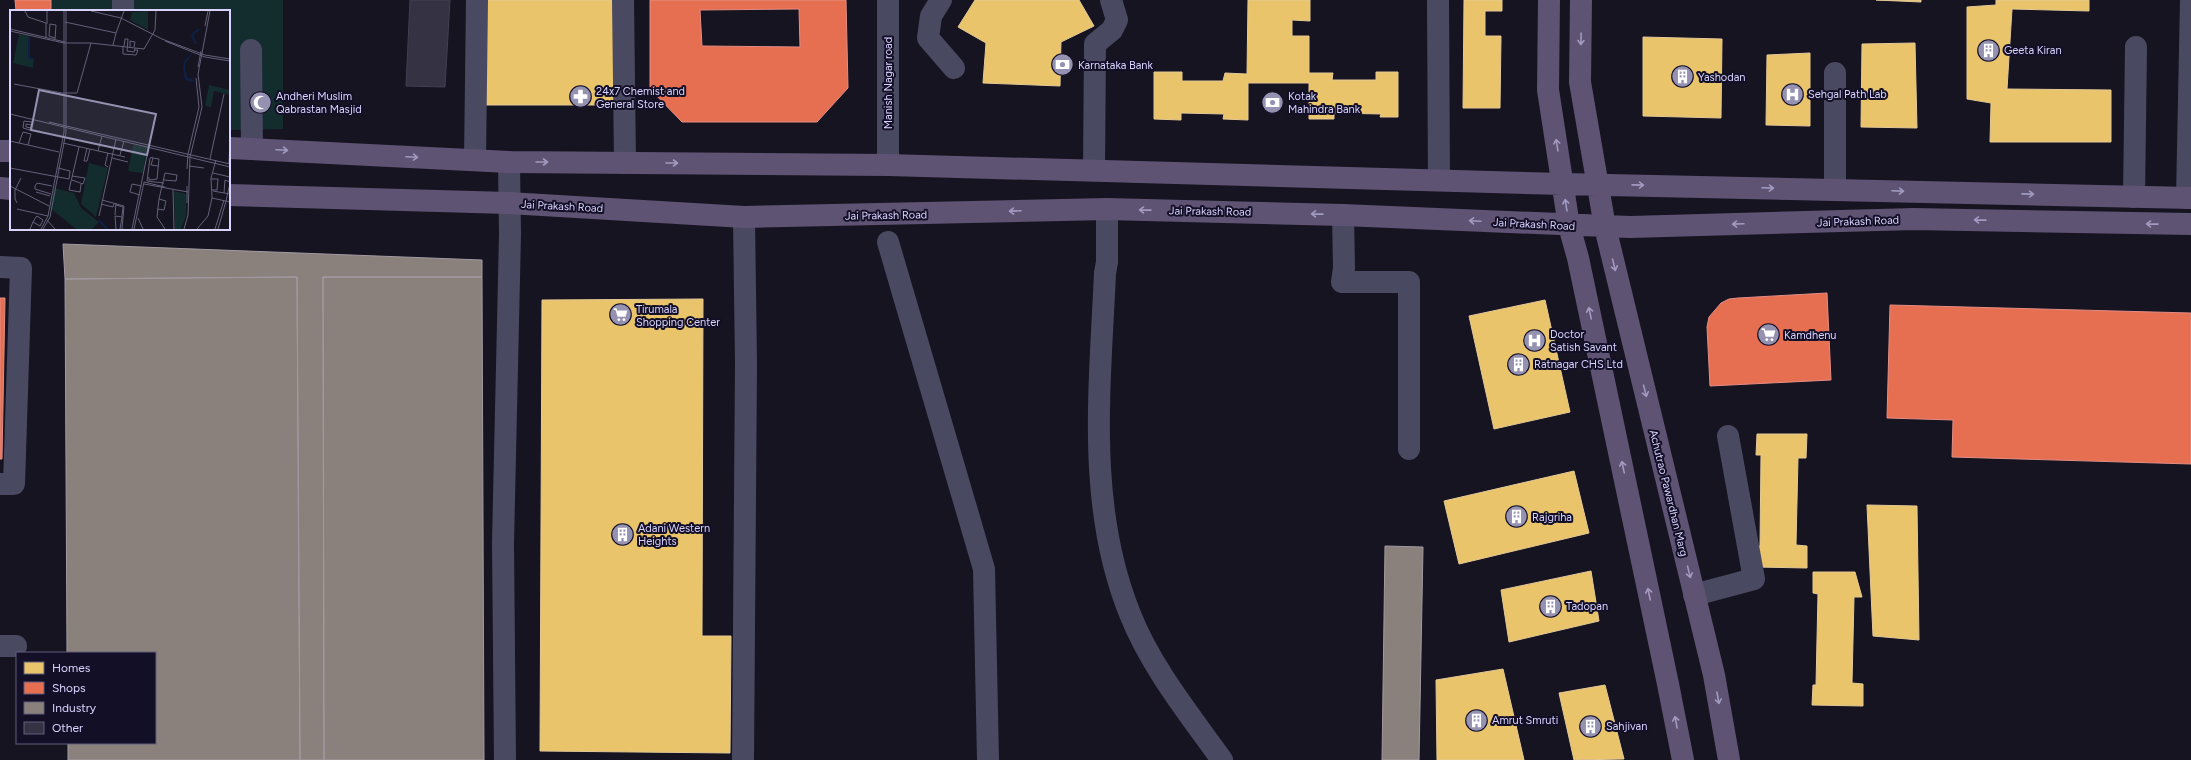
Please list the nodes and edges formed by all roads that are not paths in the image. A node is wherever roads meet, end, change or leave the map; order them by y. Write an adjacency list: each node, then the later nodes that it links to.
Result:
1 (476, 0): 23 (street)
2 (623, 0): 25 (street)
3 (888, 0): 26 (street, Manish Nagar road)
4 (941, 0): 13 (street)
5 (1111, 0): 27 (street)
6 (1438, 0): 28 (street)
7 (1549, 0): 29 (main road, one-way to 7)
8 (1581, 0): 30 (main road, Achutrao Pawardhan Marg, one-way to 30)
9 (2191, 0): 10 (street)
10 (2191, 37): 15 (street)
11 (2136, 47): 35 (street)
12 (250, 50): 19 (street)
13 (954, 68)
14 (1835, 74): 33 (street)
15 (2190, 92): 16 (street)
16 (2190, 145): 36 (street)
17 (0, 146): 21 (street)
18 (230, 148): 19 (main road)
19 (252, 149): 23 (main road, one-way to 23)
20 (10, 151): 21 (main road)
21 (0, 152): 22 (street)
22 (0, 156)
23 (475, 160): 24 (main road)
24 (509, 162): 25 (main road, one-way to 25); 37 (street)
25 (625, 163): 26 (main road, one-way to 26)
26 (888, 165): 27 (main road)
27 (1094, 170): 28 (main road)
28 (1439, 180): 29 (main road)
29 (1563, 184): 30 (main road); 42 (main road, one-way to 29)
30 (1599, 184): 33 (main road, one-way to 33); 43 (main road, Achutrao Pawardhan Marg)
31 (0, 188): 32 (main road)
32 (10, 189)
33 (1835, 190): 35 (main road, one-way to 35)
34 (230, 195): 37 (main road, Jai Prakash Road)
35 (2134, 197): 36 (main road)
36 (2189, 198)
37 (508, 204): 40 (main road, Jai Prakash Road); 50 (street)
38 (1107, 209): 39 (main road, Jai Prakash Road, one-way to 38); 40 (main road, Jai Prakash Road, one-way to 40); 53 (street)
39 (1343, 215): 42 (main road, Jai Prakash Road, one-way to 39); 47 (street)
40 (744, 217): 51 (street)
41 (2191, 224): 43 (main road, Jai Prakash Road, one-way to 43)
42 (1569, 226): 43 (main road, Jai Prakash Road); 54 (main road, one-way to 42)
43 (1605, 227): 49 (main road, Achutrao Pawardhan Marg, one-way to 49)
44 (888, 242): 52 (street)
45 (0, 267): 48 (street)
46 (1728, 436): 49 (street)
47 (1409, 449)
48 (0, 484)
49 (1694, 595): 55 (main road, Achutrao Pawardhan Marg, one-way to 55)
50 (505, 760)
51 (743, 760)
52 (988, 760)
53 (1222, 760)
54 (1683, 760)
55 (1729, 760)

